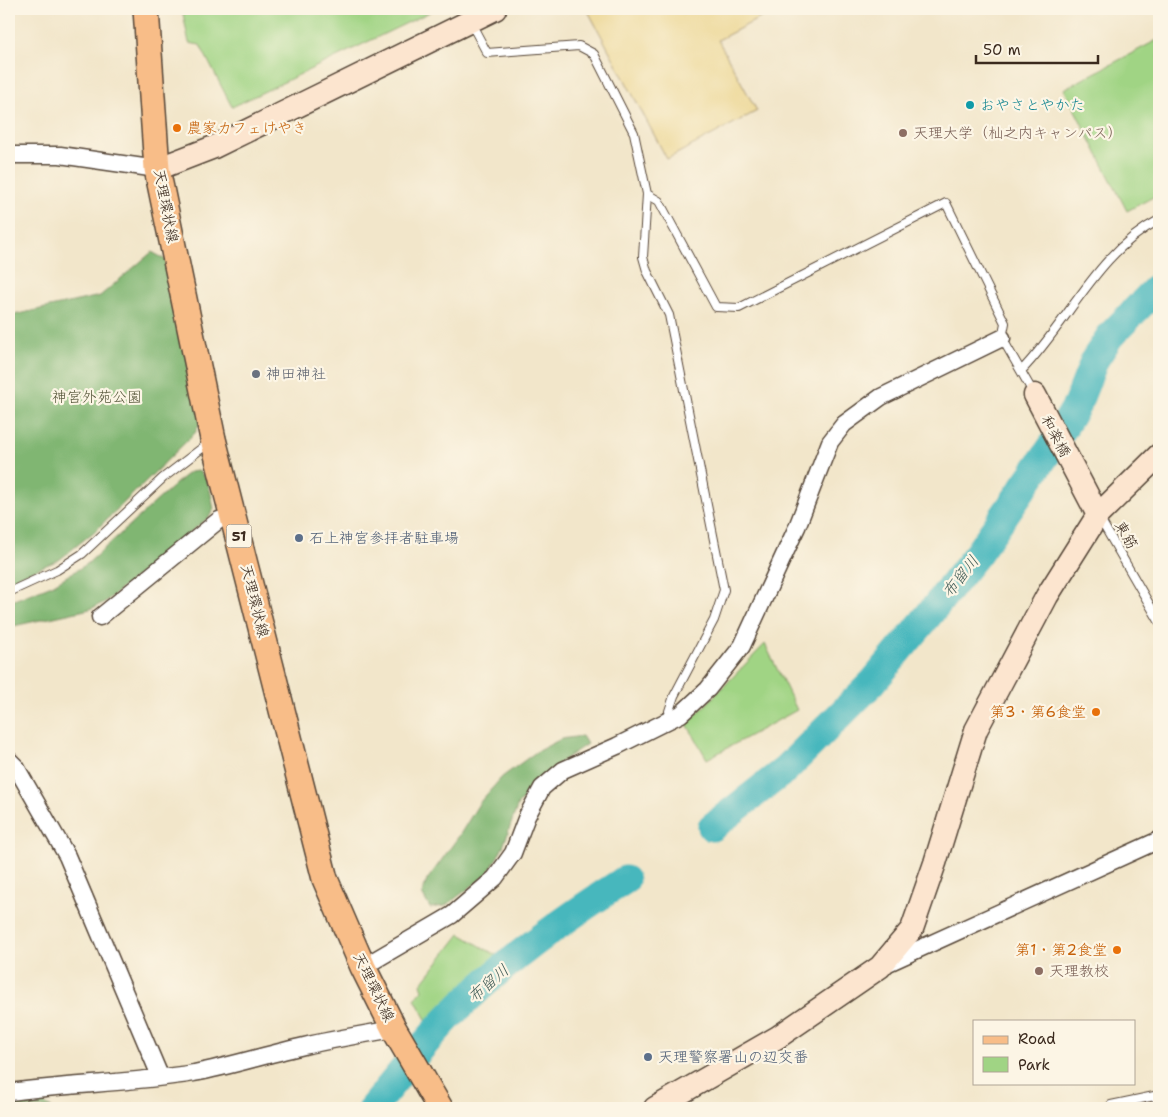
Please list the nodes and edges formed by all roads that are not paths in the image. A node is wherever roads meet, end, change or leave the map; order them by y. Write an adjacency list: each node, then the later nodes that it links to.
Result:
1 (146, 9): 5 (main road, 天理環状線 / 51)
2 (495, 9): 3 (street)
3 (470, 21): 5 (street); 6 (lane)
4 (9, 155): 5 (street)
5 (157, 169): 11 (main road, 天理環状線 / 51)
6 (647, 194): 8 (lane); 18 (lane)
7 (1159, 220): 9 (lane)
8 (1002, 338): 9 (lane); 18 (street)
9 (1021, 371): 10 (lane)
10 (1035, 396): 14 (street, 和楽橋)
11 (214, 440): 13 (main road, 天理環状線 / 51); 15 (lane)
12 (1159, 455): 14 (street)
13 (234, 515): 16 (street); 22 (main road, 天理環状線 / 51)
14 (1098, 515): 17 (lane, 東筋); 21 (street)
15 (9, 592)
16 (100, 617)
17 (1159, 621)
18 (672, 718): 22 (street)
19 (9, 760): 24 (street)
20 (1159, 840): 21 (street)
21 (880, 967): 29 (street)
22 (363, 968): 23 (main road, 天理環状線 / 51)
23 (399, 1037): 24 (street); 28 (main road, 天理環状線 / 51)
24 (160, 1076): 25 (street)
25 (9, 1092)
26 (1159, 1095): 27 (lane)
27 (1110, 1105)
28 (440, 1108)
29 (655, 1108)

